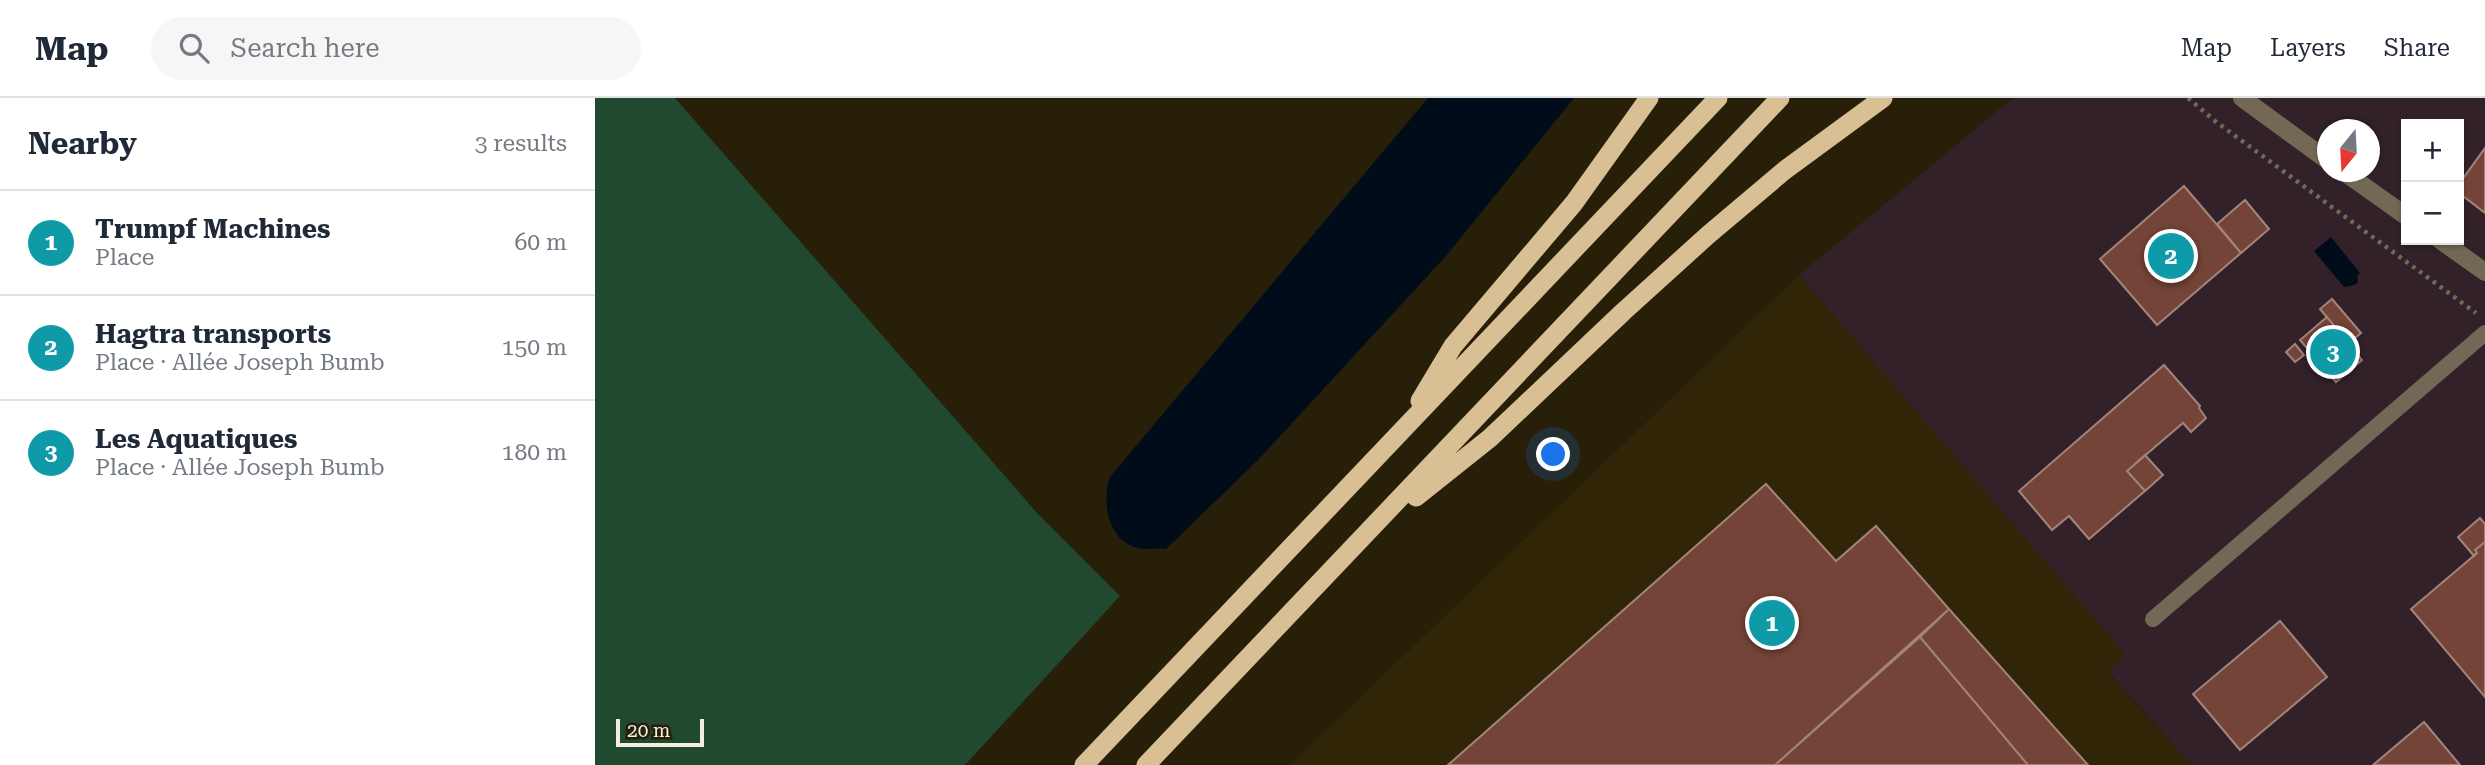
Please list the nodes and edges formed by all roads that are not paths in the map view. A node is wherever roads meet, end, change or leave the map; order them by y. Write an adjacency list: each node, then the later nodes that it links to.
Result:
1 (1649, 98): 12 (highway)
2 (1718, 98): 12 (highway)
3 (1780, 98): 13 (highway)
4 (1883, 98): 13 (highway)
5 (2243, 99): 6 (street)
6 (2317, 153)
7 (2358, 182): 8 (street)
8 (2401, 212)
9 (2446, 245): 10 (street)
10 (2485, 272)
11 (2485, 333): 14 (lane)
12 (1402, 432): 15 (highway)
13 (1361, 540): 16 (highway)
14 (2153, 620)
15 (1084, 765)
16 (1146, 765)

